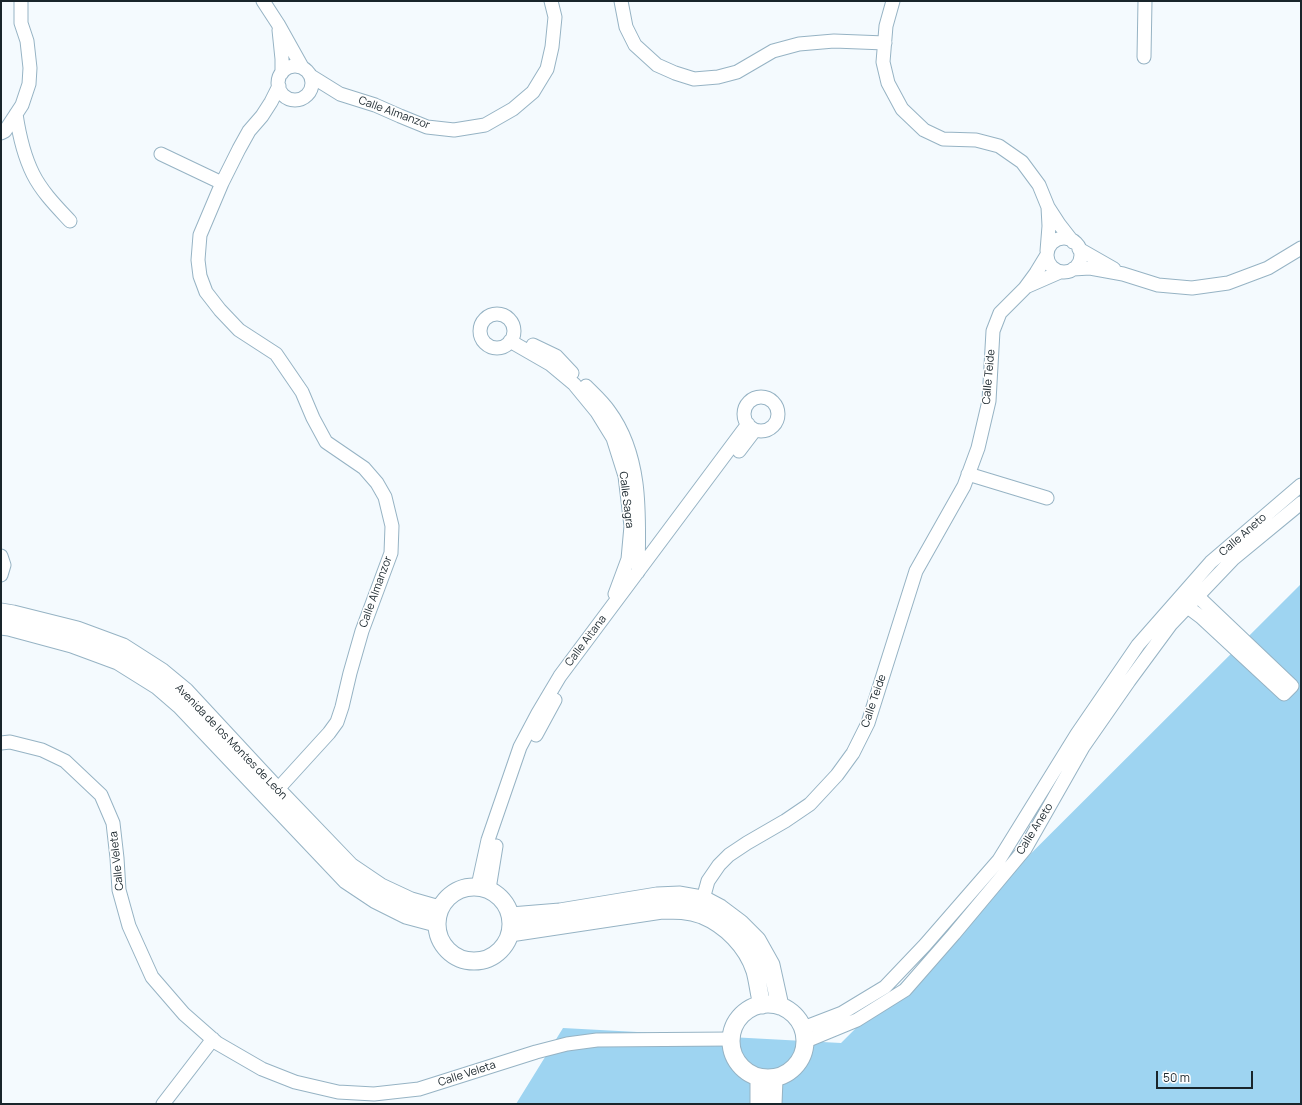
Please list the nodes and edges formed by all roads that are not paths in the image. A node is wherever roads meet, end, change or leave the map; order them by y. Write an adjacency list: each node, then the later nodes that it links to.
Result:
1 (22, 1): 15 (street)
2 (262, 1): 7 (street)
3 (893, 1): 8 (street)
4 (1145, 1): 9 (street)
5 (554, 2): 12 (street, Calle Almanzor)
6 (623, 2): 8 (street)
7 (278, 24): 10 (street); 11 (street)
8 (885, 43): 20 (street)
9 (1144, 58)
10 (306, 72): 11 (street); 12 (street, Calle Almanzor); 13 (street)
11 (280, 79): 14 (street); 16 (street, Calle Almanzor)
12 (340, 94): 13 (street, Calle Almanzor)
13 (305, 96): 14 (street)
14 (292, 99): 16 (street, Calle Almanzor)
15 (16, 114): 17 (street); 21 (street)
16 (262, 116): 19 (street, Calle Almanzor)
17 (1, 133)
18 (161, 154): 19 (street)
19 (222, 183): 45 (street, Calle Almanzor)
20 (1048, 207): 22 (street); 24 (street)
21 (70, 221)
22 (1076, 246): 24 (street); 25 (street); 27 (street)
23 (1301, 248): 27 (street)
24 (1047, 253): 26 (street); 28 (street, Calle Teide)
25 (1073, 269): 26 (street); 27 (street)
26 (1060, 272): 28 (street, Calle Teide)
27 (1122, 274)
28 (1025, 288): 30 (street, Calle Teide)
29 (751, 427): 35 (street, Calle Aitana)
30 (968, 474): 32 (street); 47 (street, Calle Teide)
31 (1301, 485): 39 (street, Calle Aneto)
32 (1047, 498)
33 (1301, 503): 39 (street, Calle Aneto)
34 (639, 536): 35 (street, Calle Sagra); 35 (street); 35 (street, Calle Sagra)
35 (647, 550): 38 (street, Calle Aitana); 38 (street, Calle Sagra); 41 (street, Calle Sagra)
36 (1, 556): 37 (street)
37 (1, 575)
38 (638, 576): 41 (street, Calle Aitana); 46 (street, Calle Aitana)
39 (1193, 592): 40 (street, Calle Aneto); 40 (street)
40 (1183, 603): 52 (street, Calle Aneto)
41 (611, 607): 46 (street, Calle Aitana)
42 (1, 612): 45 (street, Avenida de los Montes de León)
43 (1, 626): 48 (street, Avenida de los Montes de León)
44 (1, 743): 53 (street, Calle Veleta)
45 (277, 790): 48 (street, Avenida de los Montes de León)
46 (483, 888): 48 (street); 49 (street)
47 (703, 899): 49 (street); 51 (street)
48 (438, 916): 49 (street)
49 (510, 925): 50 (street)
50 (762, 1004): 51 (street); 54 (street)
51 (780, 1006): 52 (street)
52 (804, 1034): 55 (street)
53 (213, 1039): 54 (street, Calle Veleta); 56 (street)
54 (731, 1039): 55 (street)
55 (766, 1078): 57 (street); 58 (street)
56 (163, 1104)
57 (759, 1104)
58 (773, 1104)

